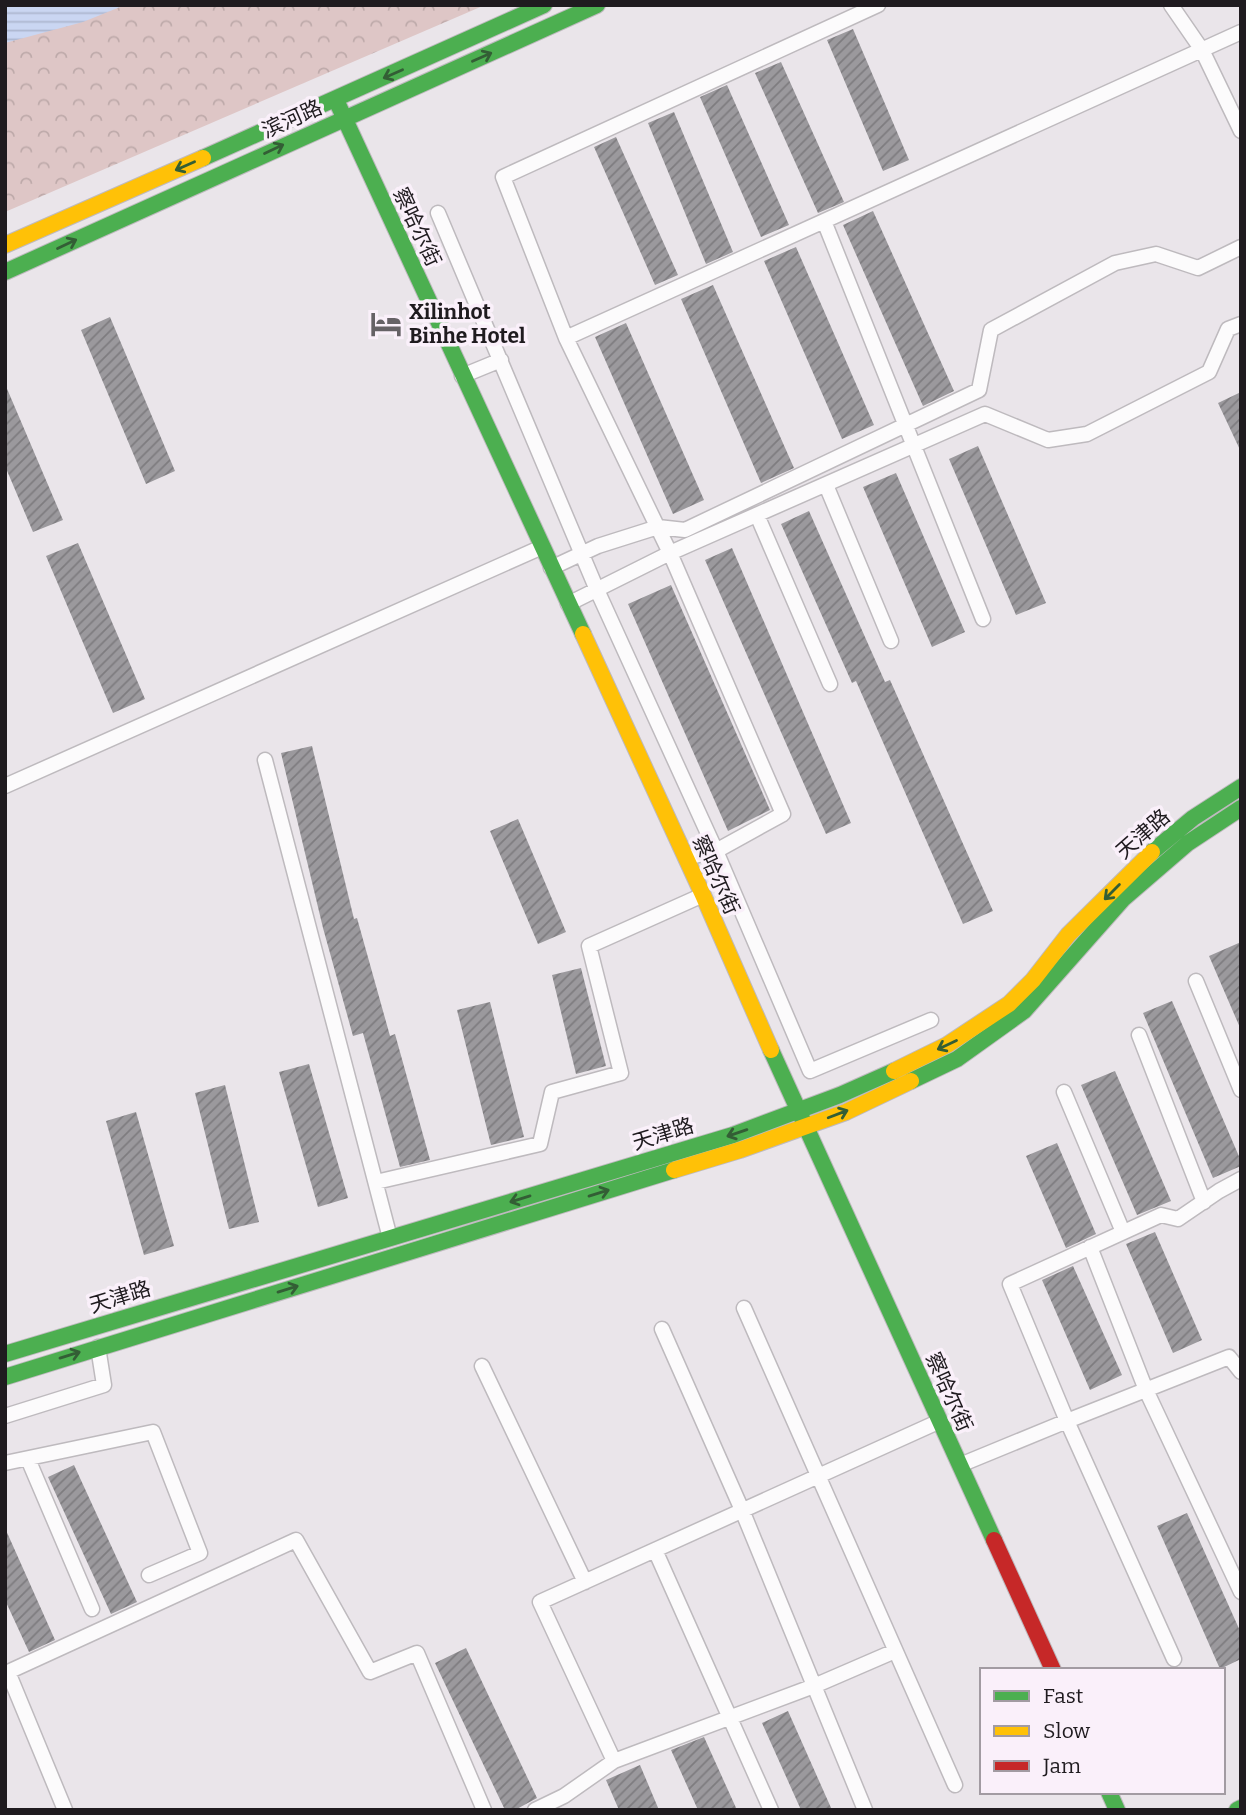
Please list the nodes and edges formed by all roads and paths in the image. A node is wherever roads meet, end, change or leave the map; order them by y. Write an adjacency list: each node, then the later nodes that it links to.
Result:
1 (544, 5): 7 (street, 滨河路, one-way to 7)
2 (597, 5): 8 (street, 滨河路, one-way to 2)
3 (878, 5): 16 (street)
4 (1171, 5): 6 (street)
5 (1241, 32): 6 (street)
6 (1202, 50): 9 (street); 11 (street)
7 (336, 100): 8 (street, 察哈尔街); 12 (street, 滨河路, one-way to 12)
8 (344, 119): 14 (street, 滨河路, one-way to 8); 18 (street, 察哈尔街)
9 (1241, 131)
10 (439, 213): 17 (street)
11 (824, 221): 16 (street); 19 (street)
12 (5, 245)
13 (1241, 247): 19 (street)
14 (5, 272)
15 (1241, 324): 20 (street)
16 (566, 338): 23 (street)
17 (501, 360): 18 (street); 25 (street)
18 (462, 376): 24 (street, 察哈尔街)
19 (906, 425): 20 (street); 23 (street)
20 (914, 446): 21 (street); 30 (street)
21 (826, 485): 22 (street); 31 (street)
22 (757, 515): 26 (street); 32 (street)
23 (658, 527): 25 (street); 26 (street)
24 (542, 547): 27 (street, 察哈尔街); 34 (street)
25 (582, 553): 27 (street); 28 (street)
26 (670, 553): 28 (street); 37 (street)
27 (551, 568): 29 (street, 察哈尔街)
28 (597, 590): 29 (street); 37 (street)
29 (568, 604): 38 (street, 察哈尔街)
30 (983, 620)
31 (891, 641)
32 (830, 684)
33 (265, 760): 48 (street)
34 (5, 786)
35 (1241, 788): 45 (street, 天津路, one-way to 45)
36 (1241, 808): 46 (street, 天津路, one-way to 36)
37 (716, 851): 38 (street); 41 (street)
38 (686, 858): 39 (street, 察哈尔街)
39 (703, 895): 45 (street, 察哈尔街); 48 (street)
40 (1196, 981): 43 (street)
41 (931, 1020)
42 (1139, 1035): 49 (street)
43 (1241, 1090)
44 (1064, 1092): 50 (street)
45 (798, 1111): 46 (street, 察哈尔街); 51 (street, 天津路, one-way to 51)
46 (806, 1126): 55 (street, 天津路, one-way to 46); 62 (street, 察哈尔街)
47 (1241, 1179): 49 (street)
48 (376, 1182): 51 (street)
49 (1204, 1202): 50 (street)
50 (1123, 1233): 52 (street)
51 (390, 1238): 56 (street, 天津路)
52 (1090, 1247): 60 (street); 63 (street)
53 (744, 1308): 67 (street)
54 (662, 1329): 68 (street)
55 (98, 1347): 59 (street, 天津路, one-way to 55); 61 (street)
56 (5, 1354)
57 (482, 1366): 71 (street)
58 (1241, 1372): 60 (street)
59 (5, 1377)
60 (1146, 1390): 63 (street); 72 (street)
61 (5, 1416)
62 (940, 1421): 66 (street, 察哈尔街); 67 (street)
63 (1067, 1421): 66 (street); 75 (street)
64 (28, 1459): 65 (street); 70 (street); 73 (street)
65 (5, 1464)
66 (960, 1465): 76 (street, 察哈尔街)
67 (817, 1476): 68 (street); 74 (street)
68 (742, 1510): 69 (street); 77 (street)
69 (655, 1550): 71 (street); 78 (street)
70 (149, 1575)
71 (585, 1582): 79 (street)
72 (1241, 1592)
73 (92, 1609)
74 (895, 1651): 77 (street); 80 (street)
75 (1174, 1659)
76 (1052, 1668)
77 (814, 1686): 78 (street); 86 (street)
78 (730, 1717): 79 (street); 85 (street)
79 (614, 1761): 84 (street)
80 (955, 1785)
81 (1110, 1794): 87 (street)
82 (65, 1810): 83 (street)
83 (484, 1810)
84 (535, 1810)
85 (771, 1810)
86 (865, 1810)
87 (1117, 1810)

